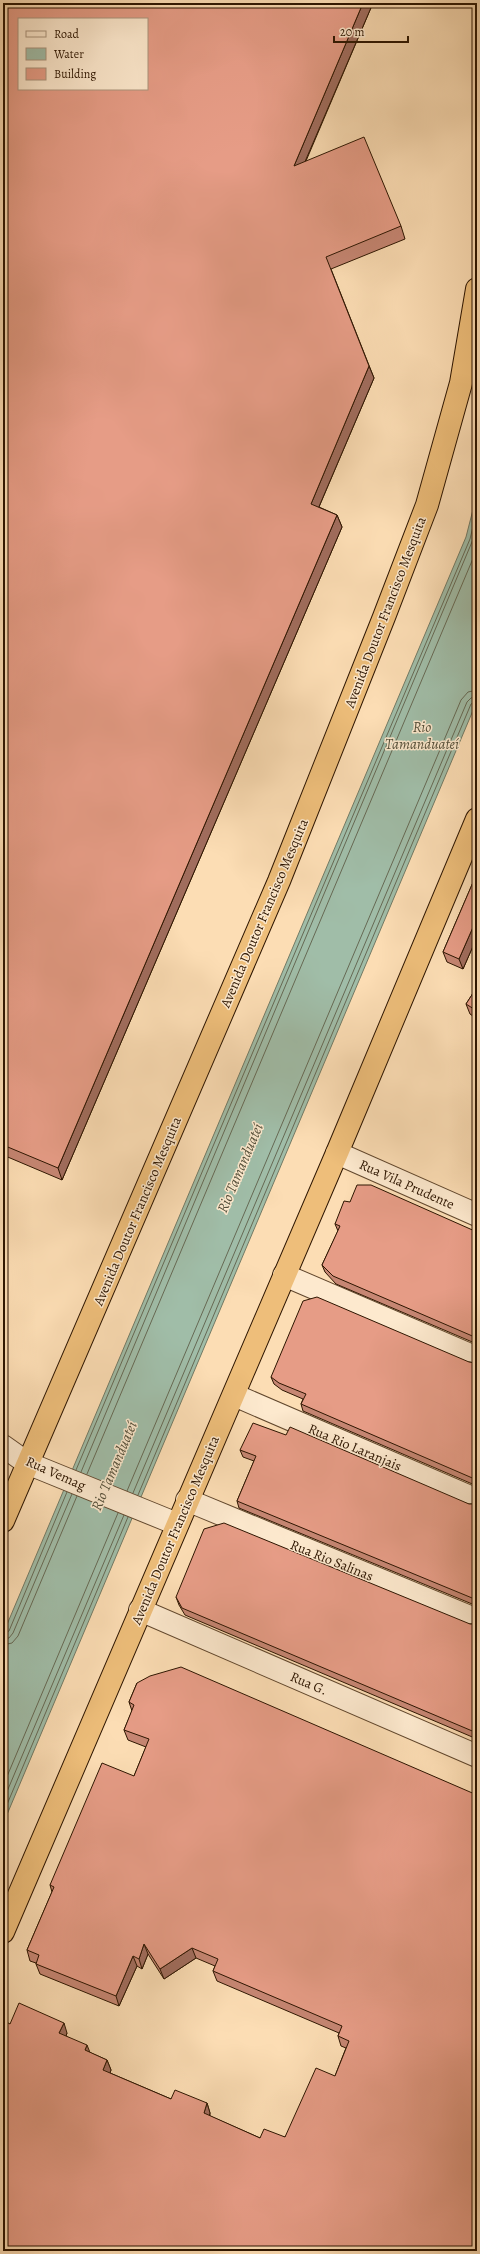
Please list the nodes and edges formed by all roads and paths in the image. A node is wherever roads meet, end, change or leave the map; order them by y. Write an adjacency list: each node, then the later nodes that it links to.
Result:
1 (477, 289): 9 (highway, Avenida Doutor Francisco Mesquita)
2 (477, 819): 3 (highway, Avenida Doutor Francisco Mesquita)
3 (337, 1154): 4 (street, Rua Vila Prudente); 5 (highway, Avenida Doutor Francisco Mesquita)
4 (477, 1215)
5 (284, 1274): 6 (street); 7 (highway, Avenida Doutor Francisco Mesquita)
6 (477, 1358)
7 (234, 1395): 10 (highway, Avenida Doutor Francisco Mesquita); 11 (street, Rua Rio Laranjais)
8 (3, 1446): 9 (street, Rua Vemag)
9 (28, 1463): 12 (highway, Avenida Doutor Francisco Mesquita); 13 (street, Rua Vemag)
10 (187, 1500): 13 (highway, Avenida Doutor Francisco Mesquita); 15 (street, Rua Rio Salinas)
11 (477, 1500)
12 (3, 1521)
13 (177, 1524): 14 (highway, Avenida Doutor Francisco Mesquita)
14 (140, 1610): 16 (street, Rua G.); 17 (highway, Avenida Doutor Francisco Mesquita)
15 (477, 1620)
16 (477, 1756)
17 (3, 1932)

